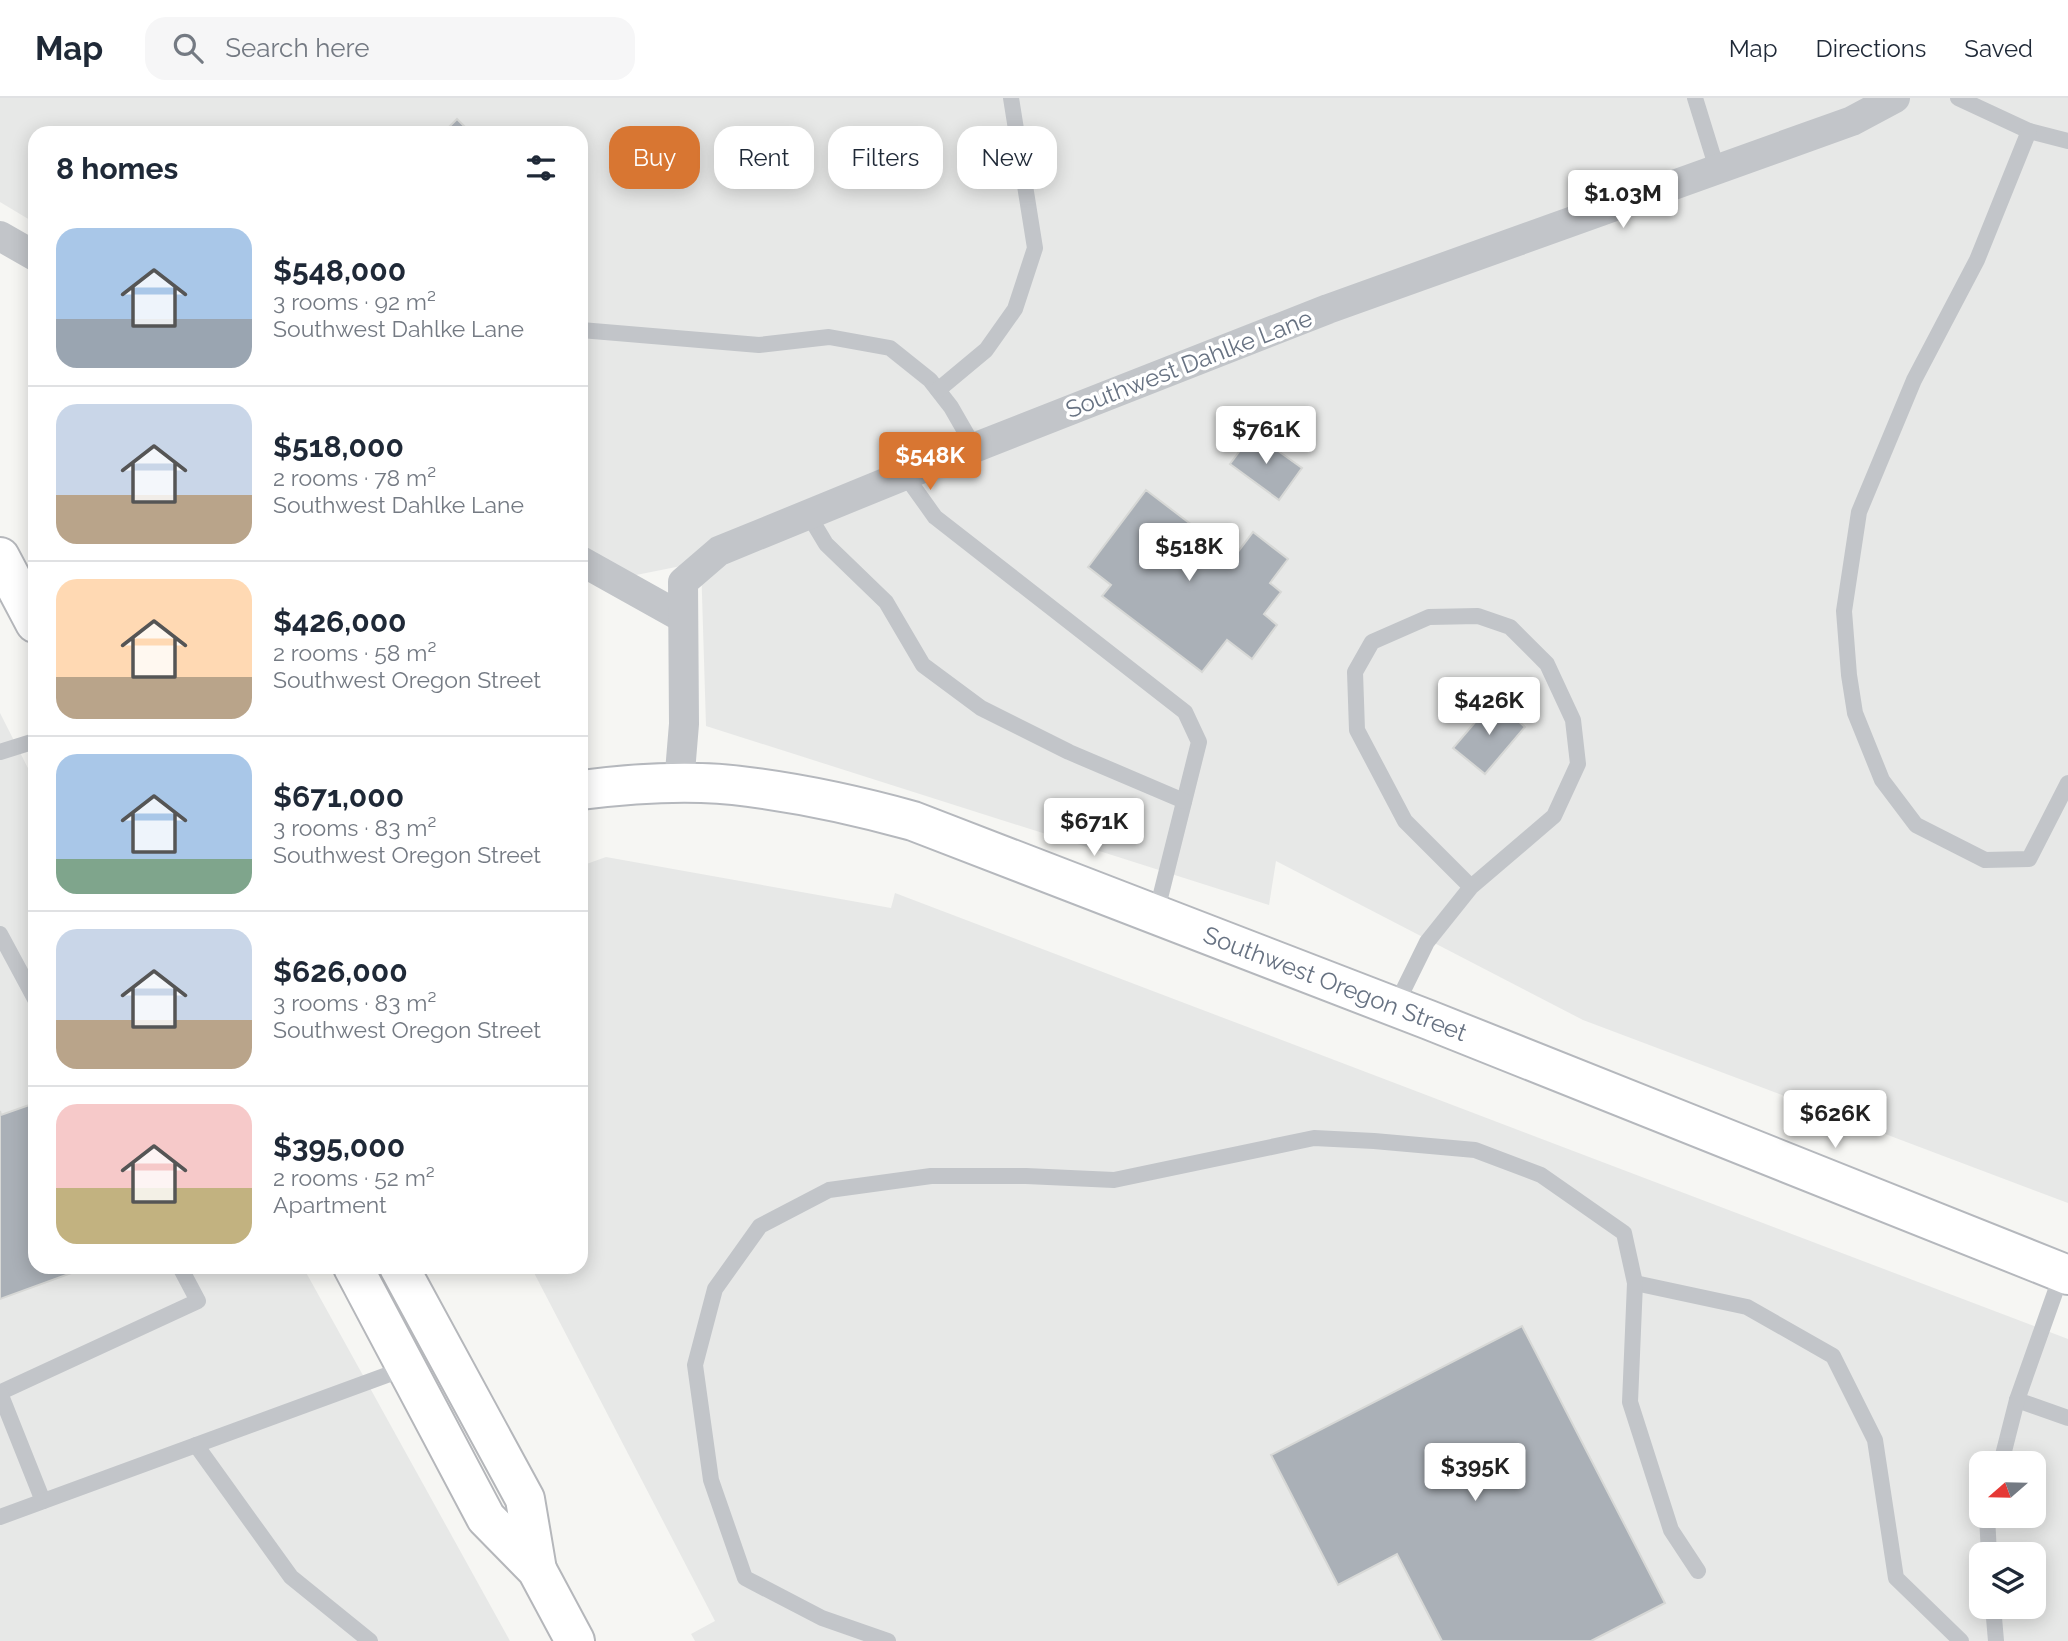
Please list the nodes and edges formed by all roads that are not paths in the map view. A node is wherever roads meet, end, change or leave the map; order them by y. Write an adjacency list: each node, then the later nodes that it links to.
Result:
1 (1012, 98): 11 (lane)
2 (1695, 98): 7 (lane)
3 (1895, 98): 7 (street, Southwest Dahlke Lane)
4 (1958, 98): 5 (lane)
5 (2029, 131): 6 (lane); 22 (lane)
6 (2068, 141)
7 (1717, 169): 12 (street, Southwest Dahlke Lane)
8 (0, 236): 9 (street)
9 (28, 252)
10 (588, 331): 11 (lane)
11 (938, 390): 12 (lane)
12 (974, 447): 13 (street, Southwest Dahlke Lane)
13 (905, 475): 14 (street, Southwest Dahlke Lane); 24 (lane)
14 (808, 514): 18 (street, Southwest Dahlke Lane); 24 (lane)
15 (0, 557): 17 (main road)
16 (588, 565): 18 (street)
17 (28, 610)
18 (683, 618): 21 (street, Southwest Dahlke Lane)
19 (28, 743): 20 (lane)
20 (0, 752)
21 (679, 783): 23 (main road, Southwest Oregon Street); 26 (main road, Southwest Oregon Street)
22 (2068, 783)
23 (588, 789)
24 (1184, 801): 26 (lane)
25 (1471, 887): 25 (lane); 29 (lane)
26 (1156, 915): 29 (main road, Southwest Oregon Street)
27 (0, 934): 28 (lane)
28 (28, 986)
29 (1395, 1007): 33 (main road, Southwest Oregon Street)
30 (184, 1274): 36 (lane)
31 (357, 1274): 35 (main road)
32 (403, 1274): 43 (main road)
33 (2065, 1274): 37 (lane)
34 (1635, 1283): 44 (lane); 48 (lane); 49 (lane)
35 (406, 1368): 39 (lane); 43 (main road)
36 (1, 1393): 41 (lane)
37 (2017, 1400): 38 (lane); 40 (lane)
38 (2068, 1418)
39 (196, 1445): 41 (lane); 46 (lane)
40 (2004, 1451)
41 (43, 1501): 42 (lane)
42 (0, 1517)
43 (537, 1570): 47 (main road)
44 (1698, 1571)
45 (1994, 1619): 50 (lane)
46 (370, 1641)
47 (575, 1641)
48 (888, 1641)
49 (1961, 1641)
50 (1997, 1641)

